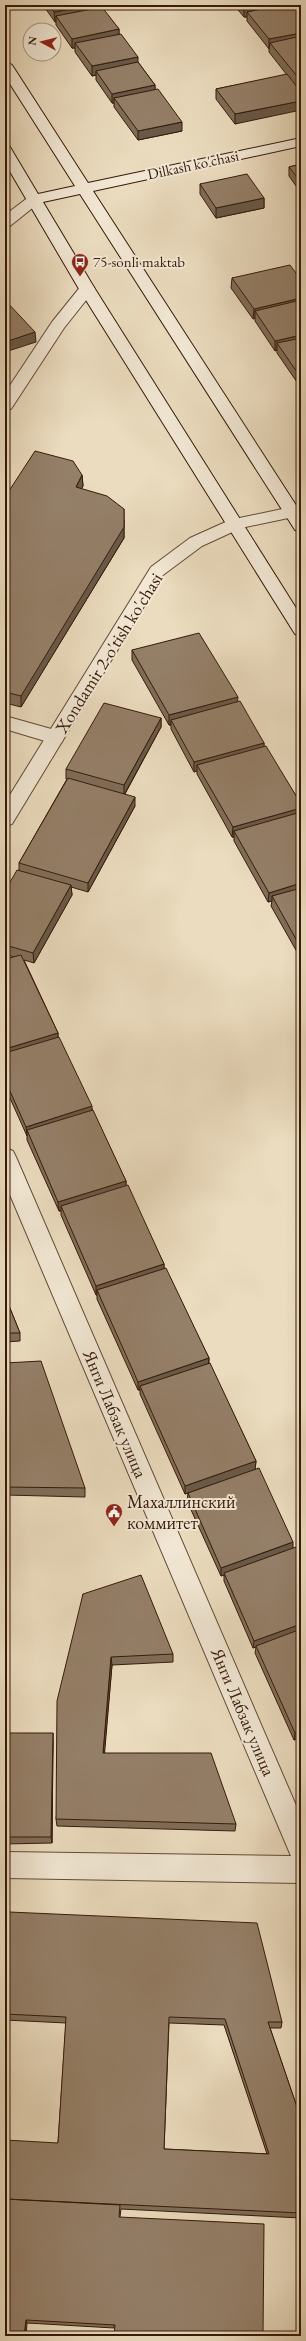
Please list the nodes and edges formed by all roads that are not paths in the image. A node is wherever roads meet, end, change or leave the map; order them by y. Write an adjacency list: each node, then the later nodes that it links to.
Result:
1 (5, 65): 4 (main road)
2 (301, 142): 4 (main road, Dilkash ko'chasi)
3 (5, 150): 5 (main road)
4 (84, 188): 5 (main road, Dilkash ko'chasi); 9 (main road)
5 (35, 200): 6 (main road); 7 (main road)
6 (5, 223)
7 (86, 289): 8 (main road); 10 (main road)
8 (5, 405)
9 (296, 519): 10 (main road, Xondamir 2-o'tish ko'chasi)
10 (236, 524): 11 (main road); 13 (main road, Xondamir 2-o'tish ko'chasi)
11 (301, 630)
12 (5, 722): 13 (main road)
13 (55, 738): 14 (main road, Xondamir 2-o'tish ko'chasi)
14 (5, 819)
15 (5, 1157): 16 (main road, Янги Лабзак улица)
16 (301, 1848)
17 (5, 1865): 18 (main road)
18 (301, 1870)

